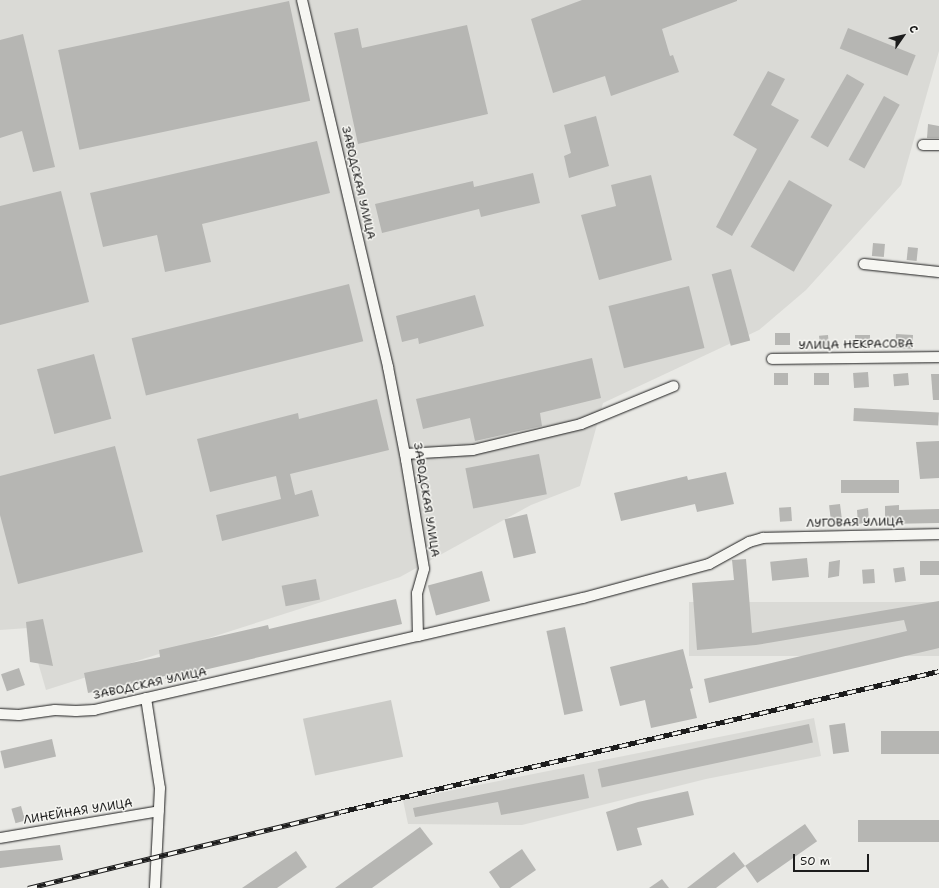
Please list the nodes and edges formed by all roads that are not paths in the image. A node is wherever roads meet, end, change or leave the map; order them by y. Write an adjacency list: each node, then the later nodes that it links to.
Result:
1 (302, 0): 9 (street, ЗАВОДСКАЯ УЛИЦА)
2 (923, 145): 3 (street)
3 (939, 145)
4 (864, 264): 5 (street)
5 (939, 272)
6 (939, 357): 7 (street, УЛИЦА НЕКРАСОВА)
7 (772, 359)
8 (674, 386): 9 (street)
9 (405, 454): 11 (street, ЗАВОДСКАЯ УЛИЦА)
10 (939, 534): 11 (street, ЛУГОВАЯ УЛИЦА)
11 (418, 636): 12 (street, ЗАВОДСКАЯ УЛИЦА)
12 (146, 698): 13 (street, ЗАВОДСКАЯ УЛИЦА); 14 (street)
13 (0, 714)
14 (160, 812): 15 (street, ЛИНЕЙНАЯ УЛИЦА); 16 (street)
15 (0, 838)
16 (155, 888)

